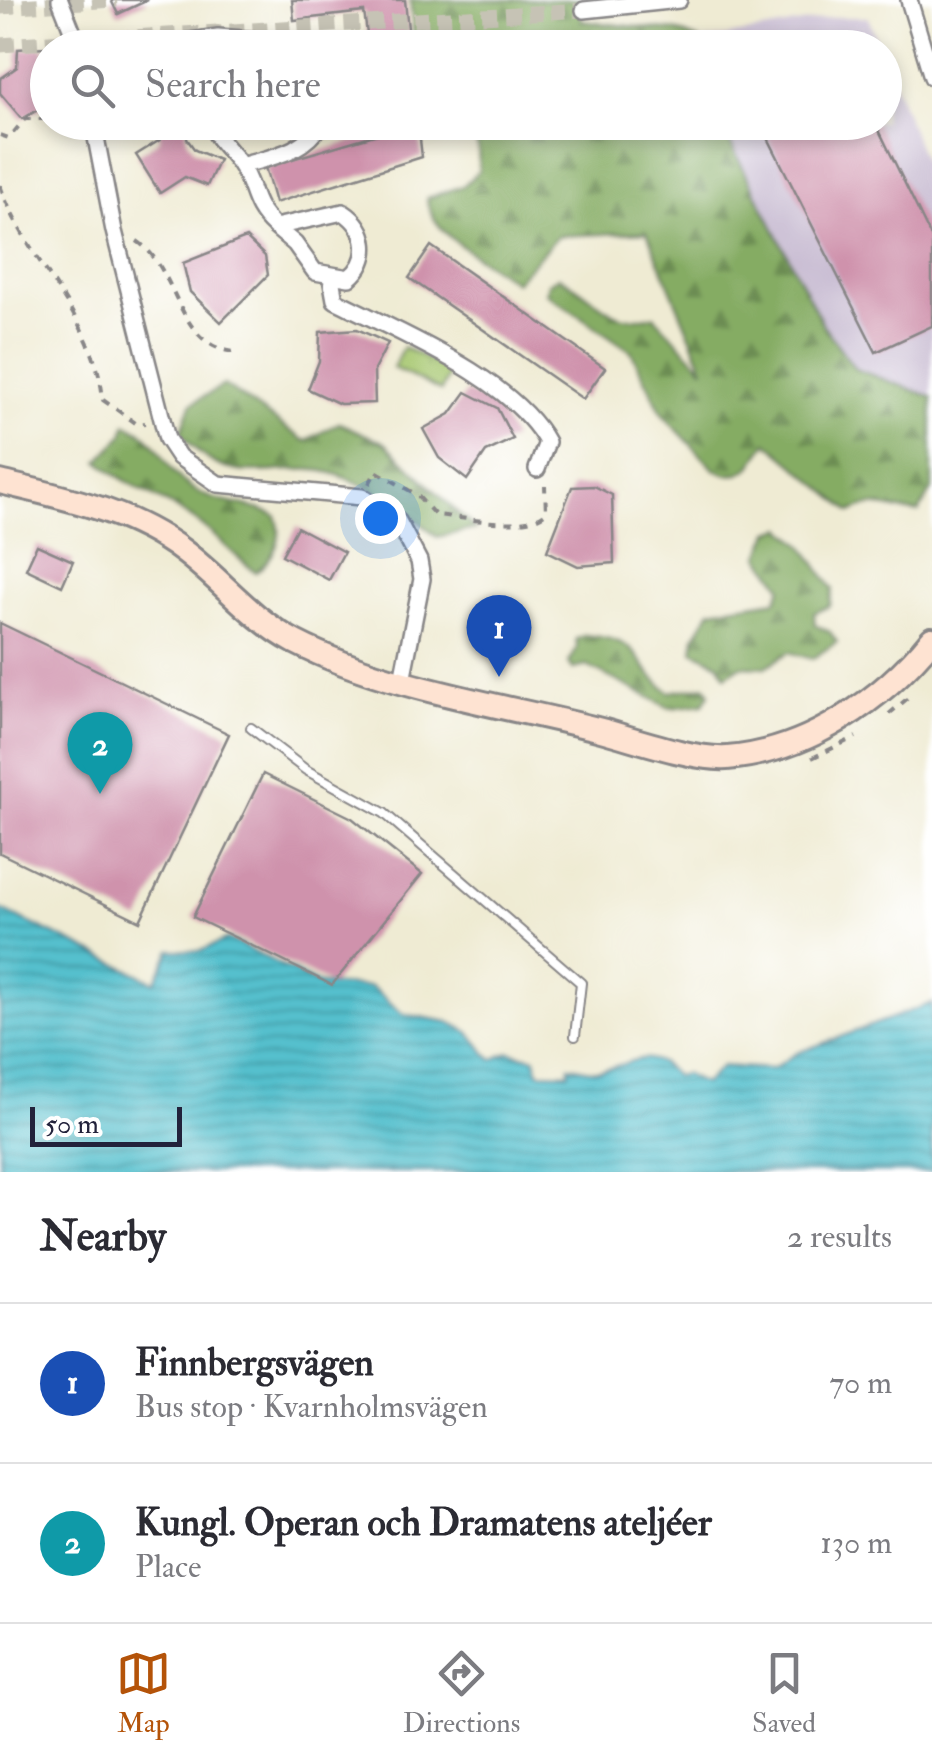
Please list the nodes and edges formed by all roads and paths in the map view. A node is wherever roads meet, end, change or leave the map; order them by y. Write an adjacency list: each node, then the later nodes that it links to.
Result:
1 (60, 0): 5 (street)
2 (678, 0): 4 (street)
3 (910, 0): 6 (street)
4 (584, 10)
5 (71, 30)
6 (932, 76)
7 (30, 119): 8 (path)
8 (0, 136)
9 (97, 140): 15 (street)
10 (218, 140): 12 (street)
11 (311, 140): 12 (street)
12 (241, 166): 14 (street)
13 (0, 186): 18 (path)
14 (275, 227): 16 (street); 16 (street)
15 (114, 230): 17 (path); 18 (street)
16 (331, 278): 19 (street)
17 (238, 352)
18 (160, 422): 23 (street)
19 (537, 469): 20 (path)
20 (372, 478)
21 (0, 482): 23 (street)
22 (932, 639): 23 (street)
23 (402, 680)
24 (252, 728): 25 (lane)
25 (575, 1036)

